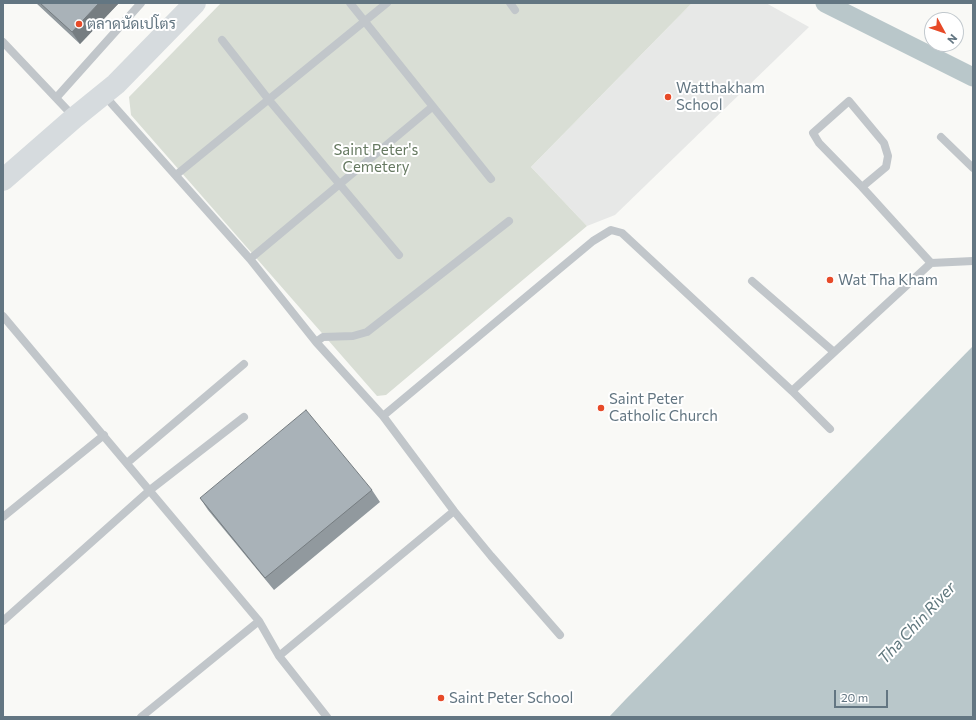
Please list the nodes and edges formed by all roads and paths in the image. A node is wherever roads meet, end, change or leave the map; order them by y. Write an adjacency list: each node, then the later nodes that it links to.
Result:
1 (141, 3): 9 (lane)
2 (195, 3): 8 (street)
3 (350, 3): 5 (lane)
4 (387, 3): 5 (lane)
5 (365, 21): 10 (lane); 11 (lane)
6 (222, 40): 10 (lane)
7 (3, 42): 9 (lane)
8 (104, 95): 12 (street); 15 (lane)
9 (56, 98): 12 (lane)
10 (268, 100): 15 (lane); 18 (lane)
11 (432, 107): 16 (lane); 18 (lane)
12 (74, 118): 17 (street)
13 (941, 137): 14 (lane)
14 (973, 168)
15 (176, 175): 22 (lane)
16 (491, 179)
17 (3, 180)
18 (340, 184): 21 (lane); 22 (lane)
19 (862, 187): 19 (lane); 24 (lane)
20 (509, 221): 27 (lane)
21 (399, 255)
22 (250, 259): 27 (lane)
23 (973, 261): 24 (lane)
24 (931, 263): 28 (lane)
25 (752, 281): 28 (lane)
26 (3, 316): 34 (lane)
27 (316, 342): 31 (lane)
28 (834, 352): 30 (lane)
29 (244, 364): 35 (lane)
30 (792, 391): 31 (lane); 33 (lane)
31 (383, 416): 37 (lane)
32 (244, 417): 36 (lane)
33 (830, 429)
34 (104, 435): 35 (lane); 38 (lane)
35 (127, 463): 36 (lane)
36 (150, 490): 39 (lane); 40 (lane)
37 (454, 511): 41 (lane); 42 (lane)
38 (3, 517)
39 (3, 621)
40 (259, 621): 42 (lane); 43 (lane)
41 (560, 635)
42 (279, 656): 44 (lane)
43 (141, 717)
44 (327, 717)

